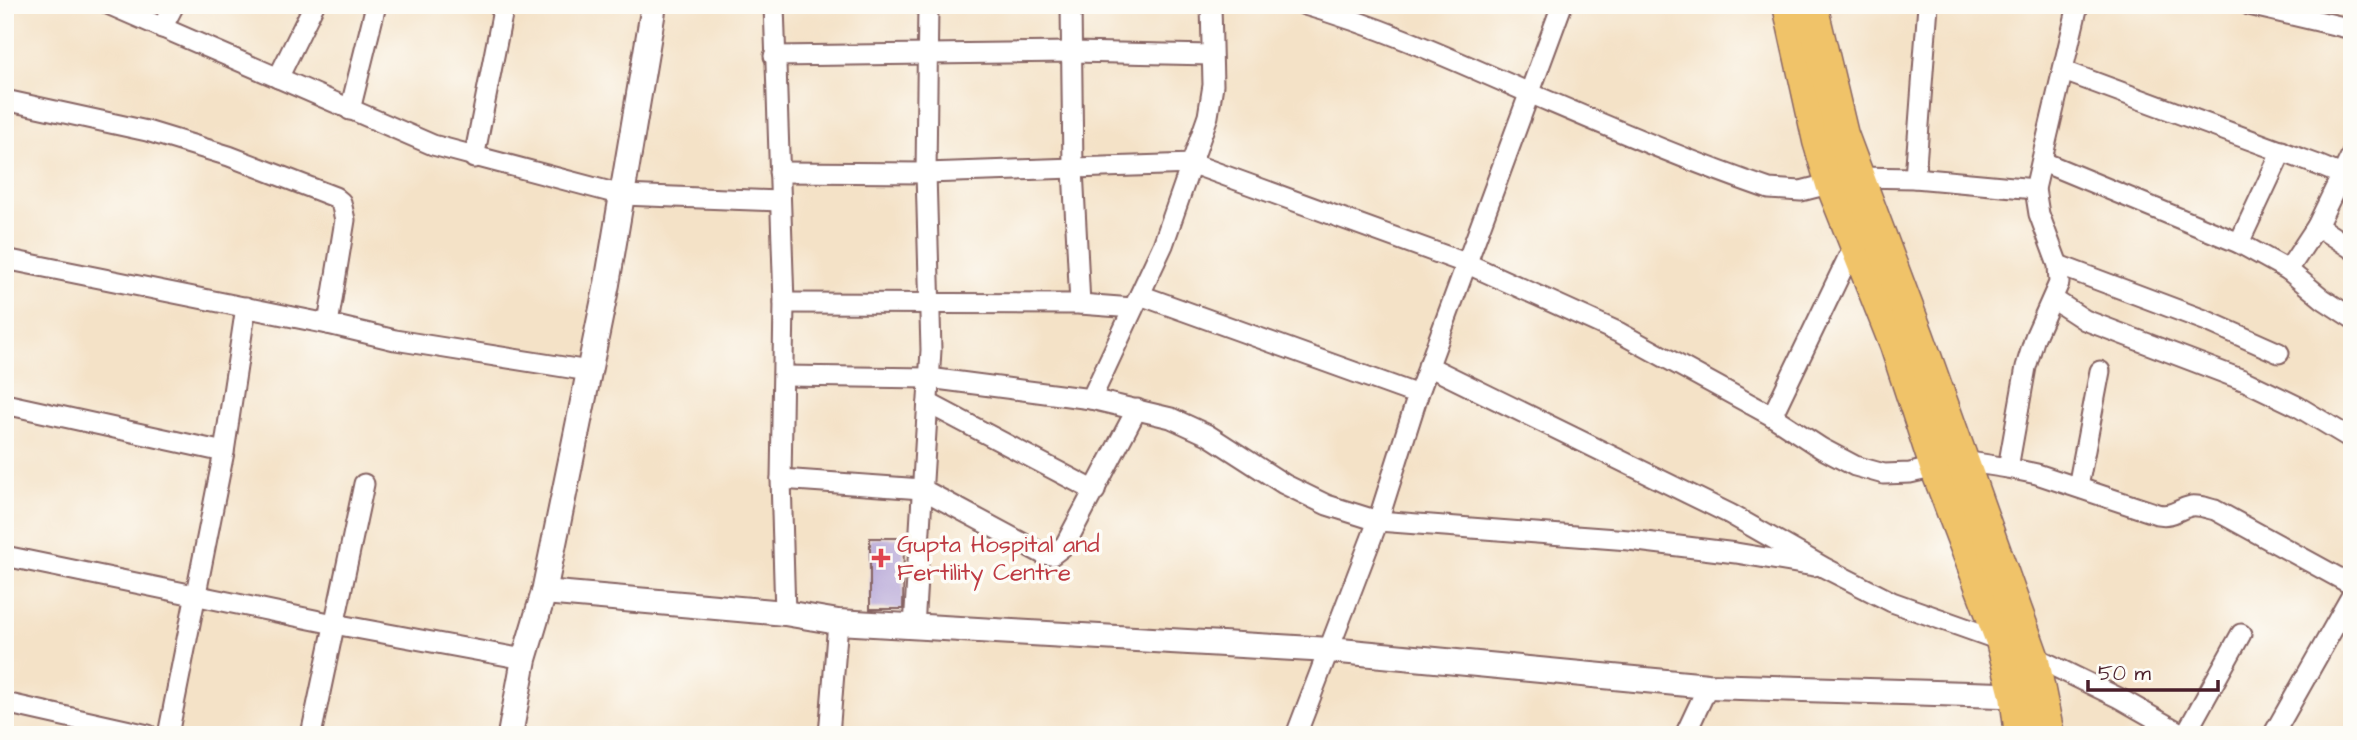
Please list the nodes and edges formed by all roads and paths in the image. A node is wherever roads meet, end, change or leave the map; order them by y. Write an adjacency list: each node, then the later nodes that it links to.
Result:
1 (110, 5): 18 (street)
2 (174, 5): 18 (street)
3 (314, 5): 25 (street)
4 (376, 5): 28 (street)
5 (504, 5): 31 (street)
6 (654, 5): 41 (street)
7 (774, 5): 23 (street)
8 (928, 5): 21 (street)
9 (1071, 5): 20 (street)
10 (1211, 5): 22 (street)
11 (1305, 5): 26 (street)
12 (1562, 5): 26 (street)
13 (1789, 5): 39 (main road)
14 (1811, 5): 39 (main road)
15 (1928, 5): 38 (street)
16 (2078, 5): 24 (street)
17 (2249, 5): 19 (street)
18 (162, 28): 25 (street)
19 (2352, 29)
20 (1073, 52): 21 (street); 22 (street); 34 (street)
21 (926, 53): 23 (street); 36 (street)
22 (1211, 55): 33 (street)
23 (774, 56): 35 (street)
24 (2064, 71): 29 (street); 32 (street)
25 (278, 78): 28 (street)
26 (1529, 93): 39 (street); 49 (street)
27 (5, 100): 59 (street)
28 (350, 110): 31 (street)
29 (2282, 151): 37 (street); 46 (street)
30 (2352, 154): 37 (street)
31 (474, 158): 41 (street)
32 (2043, 162): 40 (street); 46 (street)
33 (1193, 164): 34 (street); 49 (street); 53 (street)
34 (1073, 169): 36 (street); 55 (street)
35 (779, 172): 36 (street); 42 (street)
36 (926, 173): 56 (street)
37 (2342, 176): 44 (street)
38 (1915, 178): 39 (street); 40 (street)
39 (1844, 181): 43 (main road); 45 (main road)
40 (2035, 189): 50 (street)
41 (622, 195): 42 (street); 62 (street)
42 (780, 201): 54 (street)
43 (1871, 213): 45 (street); 74 (main road)
44 (2317, 226): 47 (street); 51 (street)
45 (1855, 242): 71 (street); 74 (main road)
46 (2239, 243): 51 (street)
47 (2352, 248)
48 (5, 259): 57 (street)
49 (1468, 264): 61 (street); 71 (street)
50 (2058, 265): 52 (street); 60 (street)
51 (2288, 270): 58 (street)
52 (2053, 299): 72 (street); 75 (street)
53 (1137, 301): 55 (street); 66 (street); 67 (street)
54 (783, 303): 56 (street); 64 (street)
55 (1080, 304): 56 (street)
56 (930, 305): 65 (street)
57 (246, 307): 59 (street); 73 (street)
58 (2352, 318)
59 (328, 324): 62 (street)
60 (2279, 353)
61 (1429, 366): 66 (street); 83 (street)
62 (590, 371): 85 (street)
63 (2101, 371): 78 (street)
64 (784, 376): 65 (street); 76 (street)
65 (929, 378): 67 (street); 68 (street)
66 (1418, 395): 81 (street)
67 (1091, 399): 70 (street)
68 (928, 403): 79 (street); 80 (street)
69 (5, 404): 73 (street)
70 (1137, 409): 80 (street); 81 (street)
71 (1772, 416): 74 (street)
72 (2352, 439)
73 (224, 452): 87 (street)
74 (1949, 464): 75 (street); 93 (main road); 95 (main road)
75 (2008, 468): 78 (street)
76 (781, 479): 79 (street); 88 (street)
77 (364, 484): 90 (street)
78 (2078, 487): 84 (street)
79 (922, 489): 80 (street); 91 (street)
80 (1094, 491)
81 (1378, 521): 83 (street); 94 (street)
82 (5, 556): 87 (street)
83 (1825, 568): 93 (street)
84 (2352, 585)
85 (544, 592): 88 (street); 96 (street)
86 (2352, 595): 110 (street)
87 (195, 596): 90 (street); 101 (street)
88 (785, 613): 89 (street)
89 (838, 622): 91 (street); 104 (street)
90 (334, 624): 96 (street); 102 (street)
91 (914, 626): 94 (street)
92 (2241, 634): 109 (street)
93 (2002, 642): 95 (street); 98 (main road)
94 (1330, 650): 97 (street); 105 (street)
95 (2032, 656): 98 (main road); 109 (street)
96 (524, 659): 103 (street)
97 (1708, 686): 98 (street); 106 (street)
98 (2028, 696): 107 (main road); 108 (main road)
99 (5, 703): 100 (street)
100 (148, 735)
101 (167, 735)
102 (311, 735)
103 (510, 735)
104 (829, 735)
105 (1296, 735)
106 (1685, 735)
107 (2021, 735)
108 (2048, 735)
109 (2185, 735)
110 (2273, 735)

